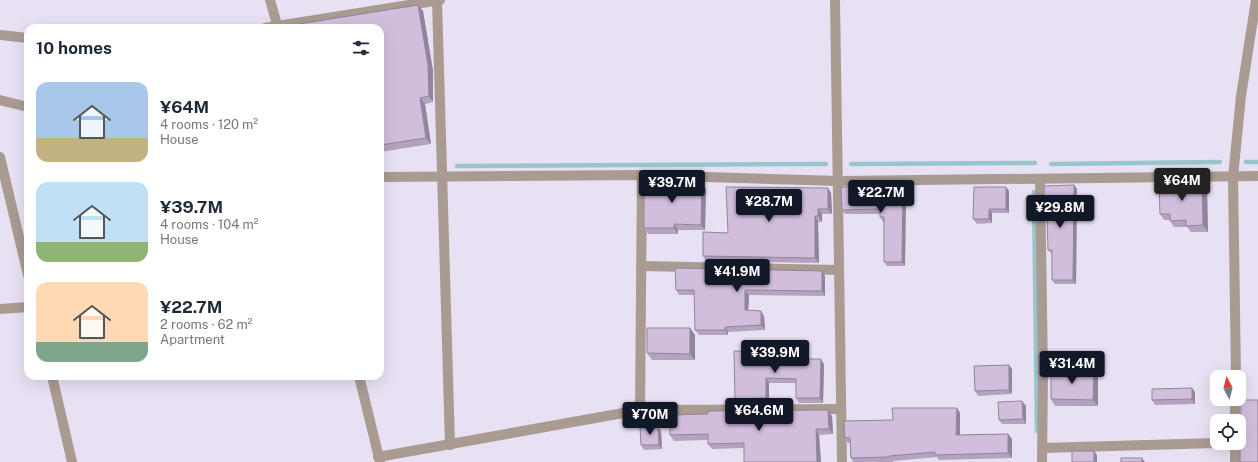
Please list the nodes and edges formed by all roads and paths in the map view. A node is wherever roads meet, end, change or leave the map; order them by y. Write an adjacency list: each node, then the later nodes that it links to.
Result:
1 (270, 0): 5 (street)
2 (438, 0): 6 (street); 13 (street)
3 (835, 0): 18 (street)
4 (1256, 0): 16 (street)
5 (277, 24)
6 (296, 24)
7 (0, 35): 8 (street)
8 (24, 38)
9 (0, 100): 10 (street)
10 (24, 106)
11 (0, 157): 19 (street)
12 (642, 175): 13 (street); 18 (street); 20 (street)
13 (443, 176): 15 (street); 30 (street)
14 (1258, 176): 16 (street)
15 (384, 177)
16 (1233, 177): 17 (street); 24 (street)
17 (1040, 180): 18 (street); 31 (street)
18 (839, 181): 21 (street)
19 (24, 258)
20 (641, 266): 21 (street); 28 (street)
21 (839, 270): 27 (street)
22 (24, 307): 23 (street)
23 (0, 309)
24 (1236, 370)
25 (53, 380): 34 (street)
26 (360, 380): 33 (street)
27 (841, 409): 28 (street); 35 (street)
28 (640, 410): 30 (street)
29 (1210, 443): 31 (street)
30 (450, 444): 33 (street)
31 (1042, 448): 36 (street)
32 (1235, 450): 37 (street)
33 (379, 460)
34 (72, 462)
35 (842, 462)
36 (1042, 462)
37 (1235, 462)

